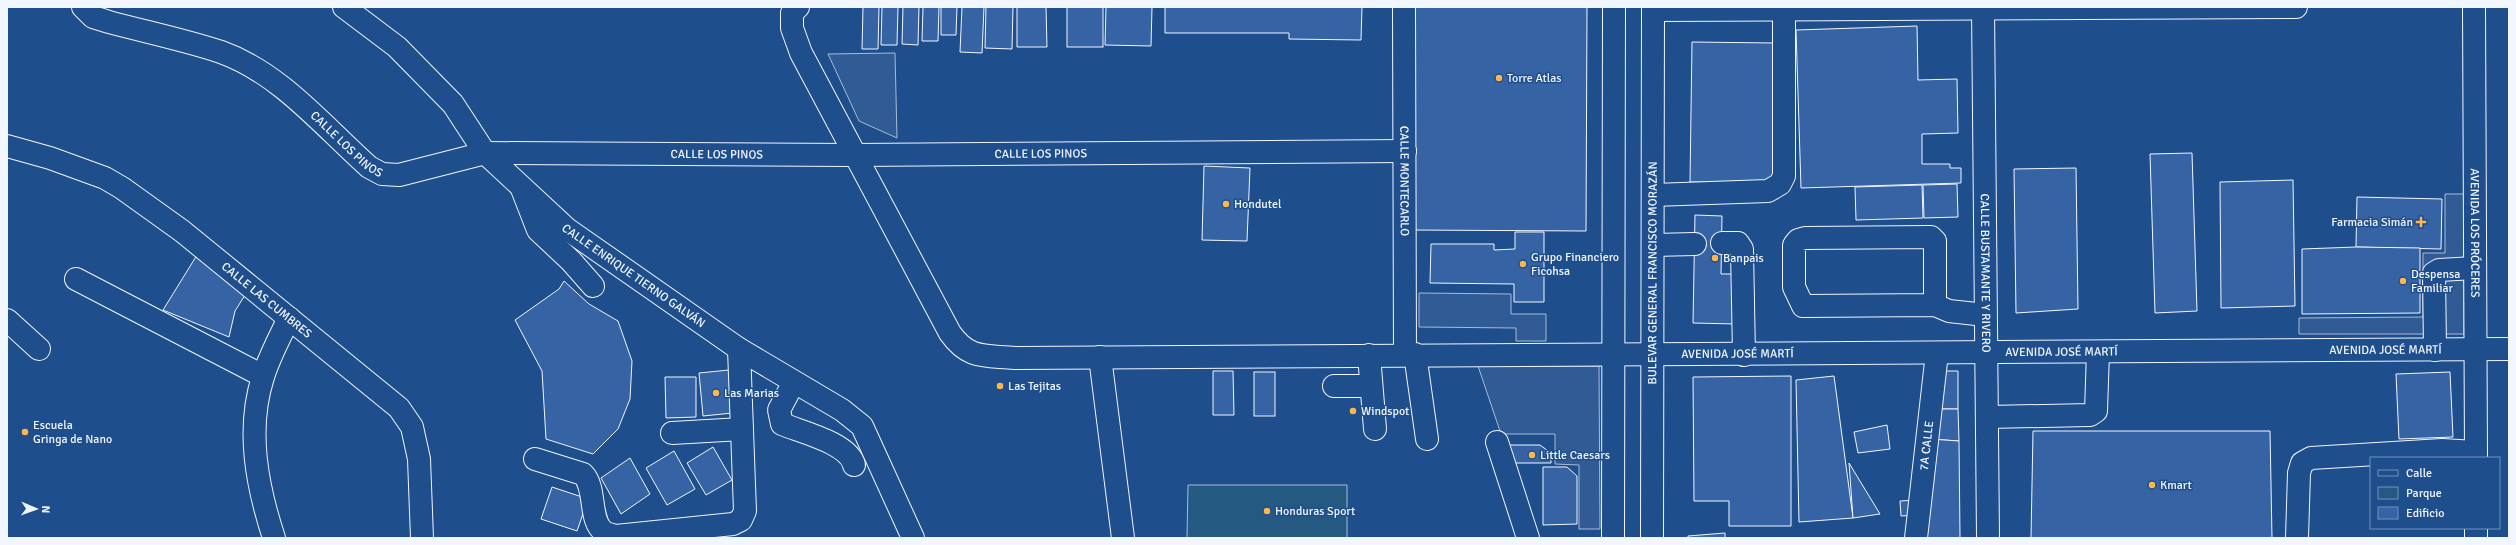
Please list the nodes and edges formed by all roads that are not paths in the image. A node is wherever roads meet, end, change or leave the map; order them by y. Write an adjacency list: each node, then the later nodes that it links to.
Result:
1 (83, 7): 13 (street, CALLE LOS PINOS)
2 (344, 7): 13 (street, CALLE ENRIQUE TIERNO GALVÁN)
3 (798, 7): 14 (street, AVENIDA JOSÉ MARTÍ)
4 (1404, 7): 12 (street, CALLE MONTECARLO)
5 (1614, 7): 38 (street)
6 (2296, 7): 9 (street)
7 (2474, 7): 20 (street, AVENIDA LOS PRÓCERES)
8 (1653, 8): 10 (street); 16 (street, BULEVAR GENERAL FRANCISCO MORAZÁN)
9 (1983, 8): 10 (street); 24 (street, CALLE BUSTAMANTE Y RIVERO)
10 (1784, 9): 16 (street)
11 (7, 146): 25 (street, CALLE LAS CUMBRES)
12 (1405, 151): 14 (street, CALLE LOS PINOS); 35 (street, CALLE MONTECARLO)
13 (485, 153): 14 (street, CALLE LOS PINOS); 15 (street, CALLE ENRIQUE TIERNO GALVÁN)
14 (854, 155): 40 (street, AVENIDA JOSÉ MARTÍ)
15 (521, 186): 22 (street); 28 (street, CALLE ENRIQUE TIERNO GALVÁN)
16 (1653, 195): 19 (street, BULEVAR GENERAL FRANCISCO MORAZÁN)
17 (1722, 243): 36 (street)
18 (1695, 244): 19 (street)
19 (1653, 245): 39 (street, BULEVAR GENERAL FRANCISCO MORAZÁN)
20 (2475, 268): 29 (street, AVENIDA LOS PRÓCERES); 31 (street)
21 (76, 279): 41 (street)
22 (593, 286)
23 (1935, 305): 23 (street); 24 (street)
24 (1985, 314): 34 (street, CALLE BUSTAMANTE Y RIVERO)
25 (289, 318): 41 (street); 55 (street, CALLE LAS CUMBRES)
26 (7, 320): 27 (street)
27 (39, 349)
28 (739, 349): 42 (street, CALLE ENRIQUE TIERNO GALVÁN); 46 (street)
29 (2475, 349): 30 (street, AVENIDA JOSÉ MARTÍ); 31 (street, AVENIDA JOSÉ MARTÍ); 51 (street, AVENIDA LOS PRÓCERES)
30 (2509, 349)
31 (2435, 350): 32 (street, AVENIDA JOSÉ MARTÍ)
32 (2098, 352): 34 (street, AVENIDA JOSÉ MARTÍ); 45 (street)
33 (1937, 353): 34 (street, AVENIDA JOSÉ MARTÍ); 36 (street, AVENIDA JOSÉ MARTÍ); 61 (street, 7A CALLE)
34 (1986, 353): 45 (street, CALLE BUSTAMANTE Y RIVERO)
35 (1410, 354): 37 (street, AVENIDA JOSÉ MARTÍ); 38 (street, AVENIDA JOSÉ MARTÍ); 49 (street, CALLE MONTECARLO)
36 (1744, 354): 39 (street, AVENIDA JOSÉ MARTÍ)
37 (1369, 355): 40 (street, AVENIDA JOSÉ MARTÍ); 44 (street)
38 (1614, 355): 39 (street, AVENIDA JOSÉ MARTÍ); 59 (street)
39 (1653, 355): 60 (street, BULEVAR GENERAL FRANCISCO MORAZÁN)
40 (1100, 357): 57 (street)
41 (263, 376): 54 (street)
42 (794, 382): 53 (street); 56 (street, CALLE ENRIQUE TIERNO GALVÁN)
43 (1334, 386): 44 (street)
44 (1371, 386): 47 (street)
45 (1988, 418): 62 (street, CALLE BUSTAMANTE Y RIVERO)
46 (742, 429): 48 (street); 52 (street)
47 (1375, 429)
48 (672, 433)
49 (1427, 439)
50 (1497, 442): 58 (street)
51 (2476, 455): 63 (street)
52 (535, 459)
53 (854, 465)
54 (274, 538)
55 (422, 538)
56 (913, 538)
57 (1123, 538)
58 (1528, 538)
59 (1613, 538)
60 (1652, 538)
61 (1916, 538)
62 (1988, 538)
63 (2297, 538)

